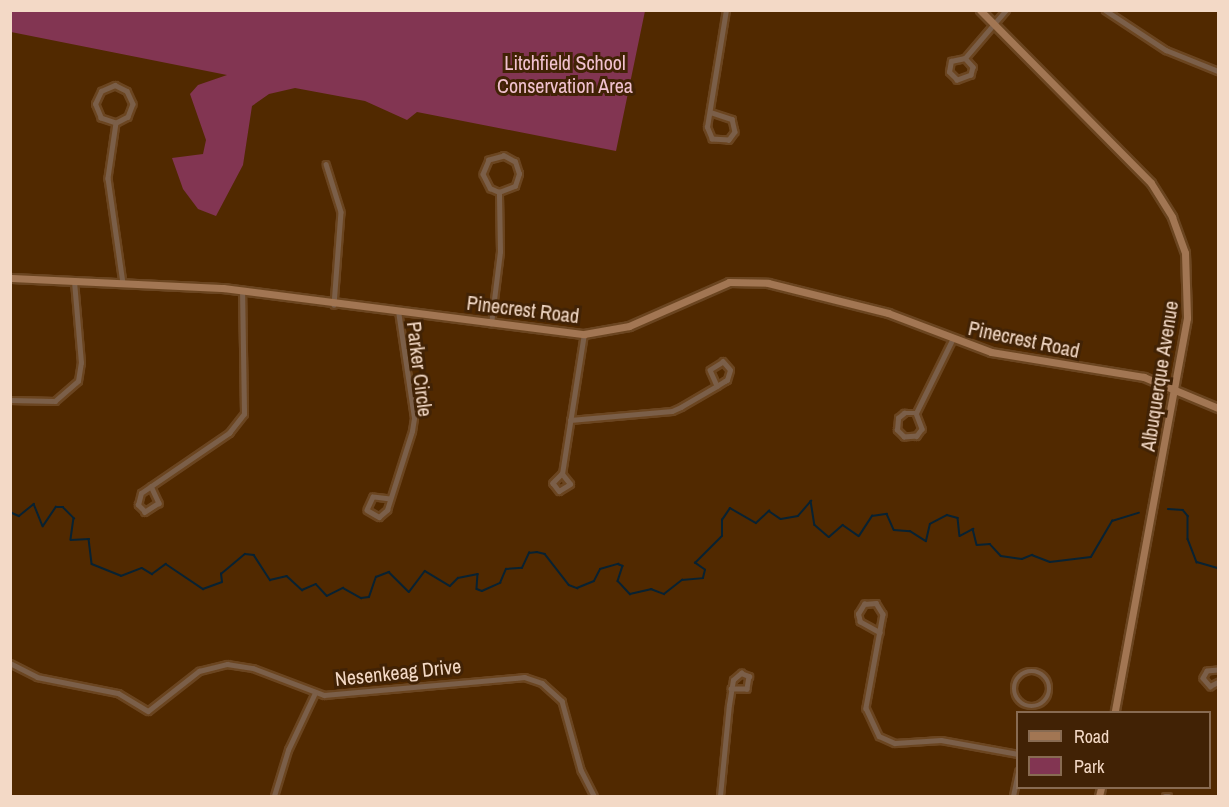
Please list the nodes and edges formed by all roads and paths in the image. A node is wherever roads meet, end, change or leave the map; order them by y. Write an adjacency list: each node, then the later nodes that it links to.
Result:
1 (726, 10): 8 (street)
2 (980, 10): 5 (street, Albuquerque Avenue)
3 (1006, 10): 5 (street)
4 (1104, 10): 7 (street)
5 (992, 22): 6 (street); 22 (street, Albuquerque Avenue)
6 (965, 57): 6 (street)
7 (1218, 71)
8 (710, 112): 8 (street)
9 (116, 123): 9 (street); 14 (street)
10 (326, 164): 16 (street)
11 (499, 192): 11 (street); 18 (street)
12 (10, 278): 13 (street, Pinecrest Road)
13 (74, 282): 14 (street, Pinecrest Road); 23 (street)
14 (123, 283): 15 (street, Pinecrest Road)
15 (242, 291): 16 (street, Pinecrest Road); 28 (street)
16 (334, 305): 17 (street, Pinecrest Road)
17 (398, 311): 18 (street, Pinecrest Road); 29 (street, Parker Circle)
18 (491, 324): 19 (street, Pinecrest Road)
19 (584, 334): 20 (street, Pinecrest Road); 26 (street)
20 (952, 340): 22 (street, Pinecrest Road); 25 (street)
21 (717, 386): 21 (street); 26 (street)
22 (1175, 389): 24 (street, Pinecrest Road); 37 (street, Albuquerque Avenue)
23 (10, 400)
24 (1218, 408)
25 (916, 413): 25 (street)
26 (570, 420): 27 (street)
27 (562, 474)
28 (151, 486): 28 (street)
29 (390, 499): 29 (street)
30 (880, 633): 30 (street); 38 (street)
31 (10, 663): 35 (street, Nesenkeag Drive)
32 (1218, 670): 33 (street)
33 (1218, 682)
34 (732, 689): 34 (street); 42 (street)
35 (315, 693): 40 (street); 41 (street, Nesenkeag Drive)
36 (1029, 710): 36 (street)
37 (1115, 711)
38 (1016, 754)
39 (1016, 778): 43 (street)
40 (274, 796)
41 (594, 796)
42 (720, 796)
43 (1013, 796)

